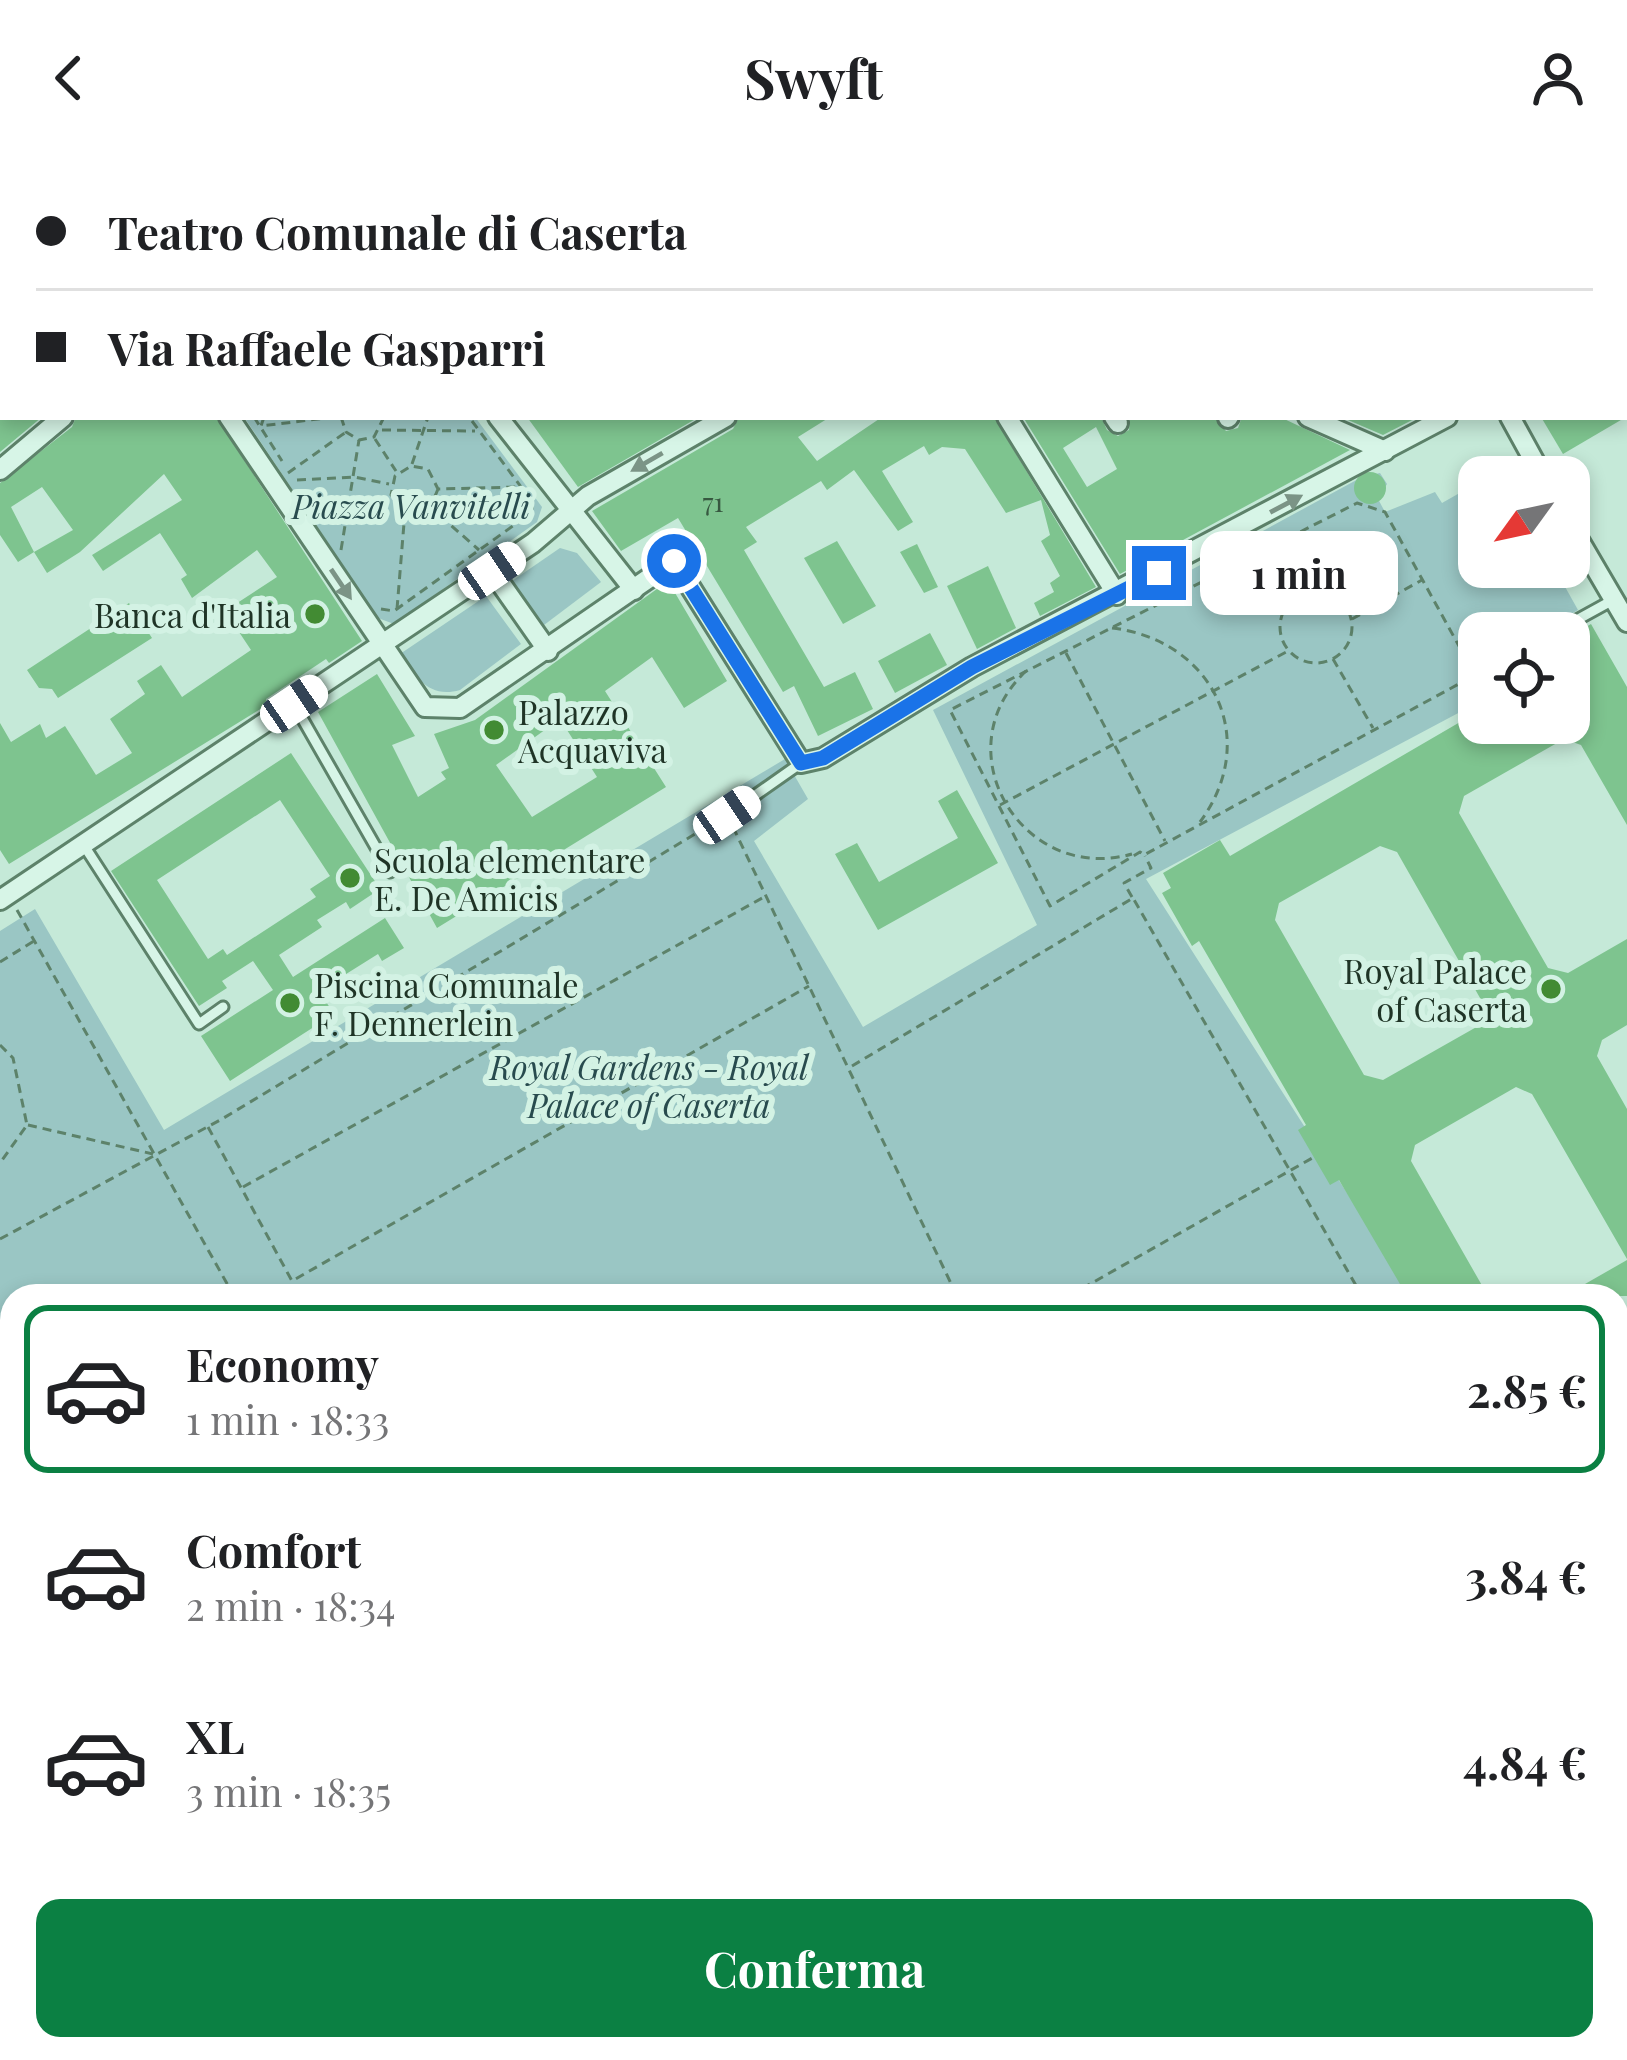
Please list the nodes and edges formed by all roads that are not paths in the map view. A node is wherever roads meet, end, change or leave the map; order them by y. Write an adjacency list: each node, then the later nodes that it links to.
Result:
1 (59, 420): 11 (street)
2 (231, 420): 19 (street, one-way to 19)
3 (500, 420): 12 (street)
4 (721, 420): 12 (street, one-way to 12)
5 (1009, 420): 16 (street)
6 (1329, 420): 9 (street)
7 (1442, 420): 9 (street)
8 (1512, 420): 10 (street)
9 (1377, 455): 16 (street, one-way to 9)
10 (1531, 456)
11 (0, 470)
12 (566, 506): 14 (street); 15 (street)
13 (1590, 557): 17 (street)
14 (492, 571): 19 (street); 20 (street)
15 (634, 590): 20 (street); 22 (street)
16 (1117, 596): 22 (street)
17 (1616, 600): 18 (street)
18 (1626, 621)
19 (383, 645): 20 (street); 21 (street)
20 (548, 651)
21 (294, 704): 24 (street); 25 (lane)
22 (801, 763): 23 (lane)
23 (727, 815)
24 (83, 844): 26 (street); 27 (lane)
25 (390, 872)
26 (3, 891)
27 (224, 1007)

